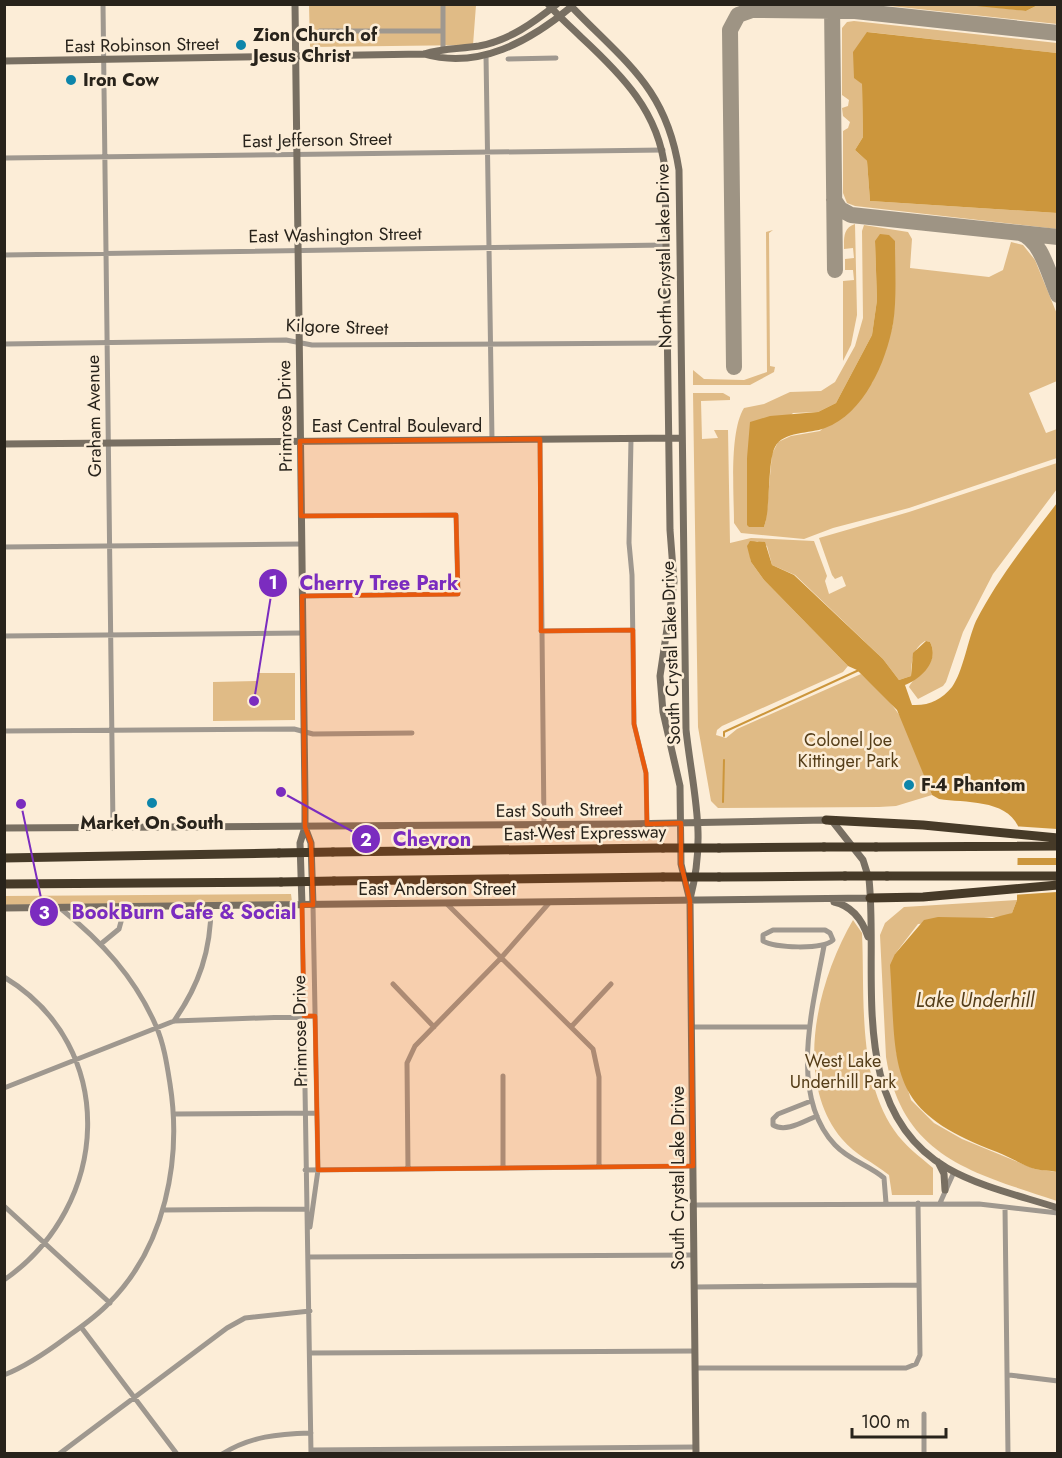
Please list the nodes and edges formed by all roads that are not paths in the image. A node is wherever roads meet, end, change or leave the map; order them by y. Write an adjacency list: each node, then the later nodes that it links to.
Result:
1 (103, 4): 17 (street, Graham Avenue)
2 (295, 4): 13 (main road, Primrose Drive)
3 (443, 4): 8 (street)
4 (552, 6): 6 (main road, North Crystal Lake Drive); 10 (main road, East Robinson Street)
5 (570, 6): 6 (main road, East Robinson Street); 35 (main road, North Crystal Lake Drive)
6 (560, 17): 9 (main road, East Robinson Street); 19 (main road, North Crystal Lake Drive)
7 (320, 31): 8 (street)
8 (443, 31): 10 (street)
9 (513, 46): 12 (main road, East Robinson Street); 15 (street)
10 (443, 48): 11 (main road, East Robinson Street)
11 (424, 54): 12 (main road, East Robinson Street); 13 (main road, East Robinson Street)
12 (486, 55): 20 (street)
13 (296, 58): 17 (main road, East Robinson Street); 21 (main road, Primrose Drive)
14 (508, 58): 15 (street)
15 (518, 58): 16 (street)
16 (556, 58)
17 (104, 61): 18 (main road, East Robinson Street); 22 (street, Graham Avenue)
18 (4, 62)
19 (663, 150): 20 (street, East Jefferson Street); 24 (main road, North Crystal Lake Drive)
20 (488, 153): 21 (street, East Jefferson Street); 25 (street)
21 (296, 155): 22 (street, East Jefferson Street); 26 (main road, Primrose Drive)
22 (106, 157): 23 (street, East Jefferson Street); 27 (street, Graham Avenue)
23 (4, 158)
24 (665, 245): 25 (street, East Washington Street); 31 (main road, North Crystal Lake Drive)
25 (490, 248): 26 (street, East Washington Street); 33 (street)
26 (298, 250): 27 (street, East Washington Street); 30 (main road, Primrose Drive)
27 (108, 254): 28 (street, East Washington Street); 29 (street, Graham Avenue)
28 (4, 255)
29 (108, 343): 30 (street, Kilgore Street); 32 (street, Kilgore Street); 40 (street, Graham Avenue)
30 (300, 343): 33 (street, Kilgore Street); 39 (main road, Primrose Drive)
31 (668, 343): 33 (street, Kilgore Street); 34 (main road, North Crystal Lake Drive)
32 (4, 344)
33 (492, 344): 38 (street)
34 (669, 438): 35 (main road, East Central Boulevard); 37 (main road, East Central Boulevard); 58 (main road, South Crystal Lake Drive)
35 (681, 438): 57 (main road, South Crystal Lake Drive)
36 (540, 439): 37 (main road, East Central Boulevard); 38 (main road, East Central Boulevard); 47 (street)
37 (631, 439): 48 (street)
38 (492, 440): 39 (main road, East Central Boulevard)
39 (300, 441): 40 (main road, East Central Boulevard); 42 (main road, Primrose Drive)
40 (109, 443): 41 (main road, East Central Boulevard); 44 (street, Graham Avenue)
41 (4, 444)
42 (301, 516): 43 (main road, Primrose Drive); 46 (street)
43 (302, 544): 44 (street); 46 (main road, Primrose Drive)
44 (110, 545): 45 (street); 50 (street, Graham Avenue)
45 (4, 547)
46 (302, 596): 49 (main road, Primrose Drive)
47 (541, 630): 48 (street); 60 (street)
48 (633, 630): 59 (street)
49 (303, 633): 50 (street); 54 (main road, Primrose Drive)
50 (110, 635): 51 (street); 52 (street, Graham Avenue)
51 (4, 636)
52 (112, 730): 53 (street); 54 (street); 63 (street, Graham Avenue)
53 (4, 731)
54 (304, 732): 55 (street); 61 (main road, Primrose Drive)
55 (412, 733)
56 (826, 820): 57 (main road, East South Street); 64 (highway); 70 (main road)
57 (698, 821): 58 (main road, East South Street); 72 (main road, South Crystal Lake Drive)
58 (681, 823): 59 (main road, East South Street); 72 (main road, South Crystal Lake Drive)
59 (647, 824): 60 (main road, East South Street)
60 (544, 825): 61 (main road, East South Street)
61 (305, 827): 63 (main road, East South Street); 75 (main road, Primrose Drive); 76 (main road, Primrose Drive)
62 (4, 828): 63 (main road, East South Street)
63 (113, 828)
64 (1058, 838)
65 (1058, 846): 66 (highway, East-West Expressway, bridge)
66 (4, 858)
67 (1058, 876): 68 (highway, bridge)
68 (4, 884)
69 (1058, 885): 70 (highway)
70 (870, 898): 71 (main road, East Anderson Street); 82 (main road)
71 (826, 900): 72 (main road, East Anderson Street); 82 (main road)
72 (690, 901): 73 (main road, East Anderson Street); 94 (main road, South Crystal Lake Drive)
73 (549, 903): 74 (main road, East Anderson Street); 84 (street)
74 (447, 904): 76 (main road, East Anderson Street); 84 (street)
75 (302, 905): 76 (main road, East Anderson Street); 77 (main road, East Anderson Street); 88 (street, Primrose Drive)
76 (313, 905): 89 (street, Primrose Drive)
77 (211, 906): 78 (main road, East Anderson Street); 90 (street)
78 (125, 907): 79 (main road, East Anderson Street); 81 (street)
79 (60, 908): 80 (main road, East Anderson Street); 81 (street)
80 (4, 909)
81 (102, 943): 93 (street)
82 (870, 945): 104 (main road)
83 (824, 946): 83 (street); 95 (street)
84 (501, 958): 91 (street); 92 (street)
85 (4, 977): 96 (street)
86 (393, 984): 91 (street)
87 (611, 984): 92 (street)
88 (304, 1016): 89 (street); 90 (street); 100 (street, Primrose Drive)
89 (315, 1016): 101 (street, Primrose Drive)
90 (174, 1021): 93 (street)
91 (434, 1026): 108 (street)
92 (571, 1026): 105 (street)
93 (157, 1027): 96 (street); 102 (street)
94 (692, 1027): 95 (street); 106 (main road, South Crystal Lake Drive)
95 (809, 1027): 99 (street)
96 (75, 1059): 98 (street); 123 (street)
97 (502, 1076): 107 (street)
98 (4, 1088)
99 (811, 1101): 103 (street); 103 (street)
100 (304, 1113): 101 (street); 102 (street); 109 (street, Primrose Drive)
101 (317, 1113): 110 (street, Primrose Drive)
102 (175, 1114): 120 (street)
103 (817, 1116): 113 (street)
104 (938, 1162): 111 (main road); 112 (main road)
105 (598, 1167): 106 (street); 107 (street)
106 (693, 1167): 116 (main road, South Crystal Lake Drive)
107 (503, 1168): 108 (street)
108 (408, 1169): 110 (street)
109 (305, 1170): 110 (street); 119 (street, Primrose Drive)
110 (318, 1170): 122 (street, Primrose Drive)
111 (954, 1172): 112 (street); 121 (main road)
112 (945, 1190): 115 (street)
113 (886, 1203): 114 (street); 116 (street)
114 (918, 1203): 115 (street); 127 (street)
115 (940, 1203): 118 (street)
116 (693, 1204): 124 (main road, South Crystal Lake Drive)
117 (4, 1206): 123 (street)
118 (1005, 1207): 121 (street); 136 (street)
119 (305, 1209): 120 (street); 122 (street, Primrose Drive)
120 (163, 1210): 129 (street)
121 (1058, 1210)
122 (309, 1235): 125 (street, Primrose Drive)
123 (46, 1244): 126 (street); 129 (street)
124 (694, 1255): 125 (street); 128 (main road, South Crystal Lake Drive)
125 (309, 1257): 130 (street, Primrose Drive)
126 (4, 1280)
127 (918, 1285): 128 (street); 134 (street)
128 (694, 1287): 132 (main road, South Crystal Lake Drive)
129 (110, 1303): 131 (street)
130 (310, 1311): 133 (street, Primrose Drive); 138 (street)
131 (81, 1327): 135 (street); 138 (street)
132 (695, 1351): 133 (street); 134 (main road, South Crystal Lake Drive)
133 (310, 1353): 140 (street, Primrose Drive)
134 (695, 1368): 141 (main road, South Crystal Lake Drive)
135 (4, 1375)
136 (1009, 1375): 137 (street); 147 (street)
137 (1058, 1381)
138 (134, 1399): 143 (street); 144 (street)
139 (924, 1414): 146 (street)
140 (311, 1433): 142 (street, Primrose Drive); 145 (street)
141 (696, 1450): 142 (street)
142 (311, 1452)
143 (59, 1454)
144 (177, 1454)
145 (222, 1454)
146 (924, 1454)
147 (1008, 1454)

